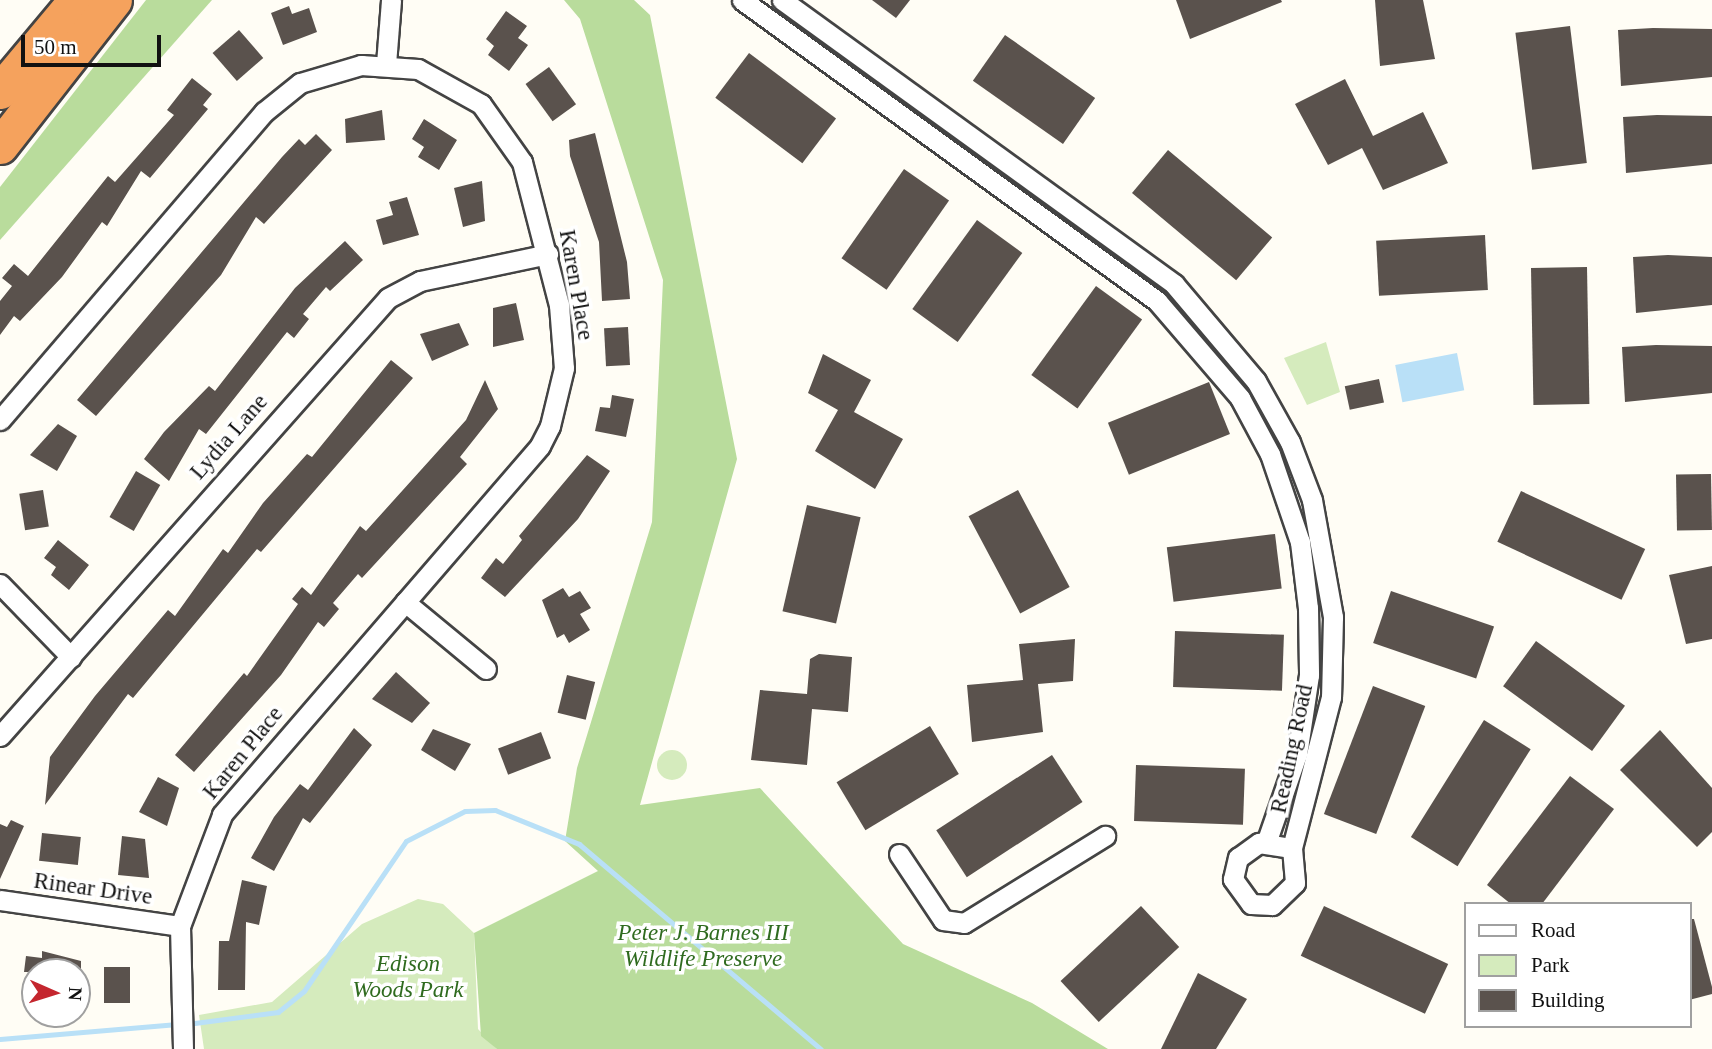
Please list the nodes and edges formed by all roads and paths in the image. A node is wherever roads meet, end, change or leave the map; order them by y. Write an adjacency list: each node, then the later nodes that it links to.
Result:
1 (76, 0): 7 (highway)
2 (114, 0): 8 (highway)
3 (391, 0): 6 (street)
4 (742, 0): 17 (street, Reading Road)
5 (782, 0): 18 (street, Reading Road)
6 (386, 64): 9 (street, Karen Place); 10 (street, Karen Place)
7 (0, 91)
8 (0, 146)
9 (548, 254): 12 (street, Karen Place); 13 (street, Lydia Lane)
10 (0, 420)
11 (0, 584): 13 (street)
12 (405, 602): 14 (street); 21 (street, Karen Place)
13 (71, 657): 15 (street, Lydia Lane)
14 (486, 669)
15 (0, 736)
16 (1105, 836): 19 (street)
17 (1266, 843): 18 (street); 18 (street)
18 (1292, 848)
19 (899, 854)
20 (0, 900): 21 (street, Rinear Drive)
21 (180, 926): 22 (street, Karen Place)
22 (183, 1049)

